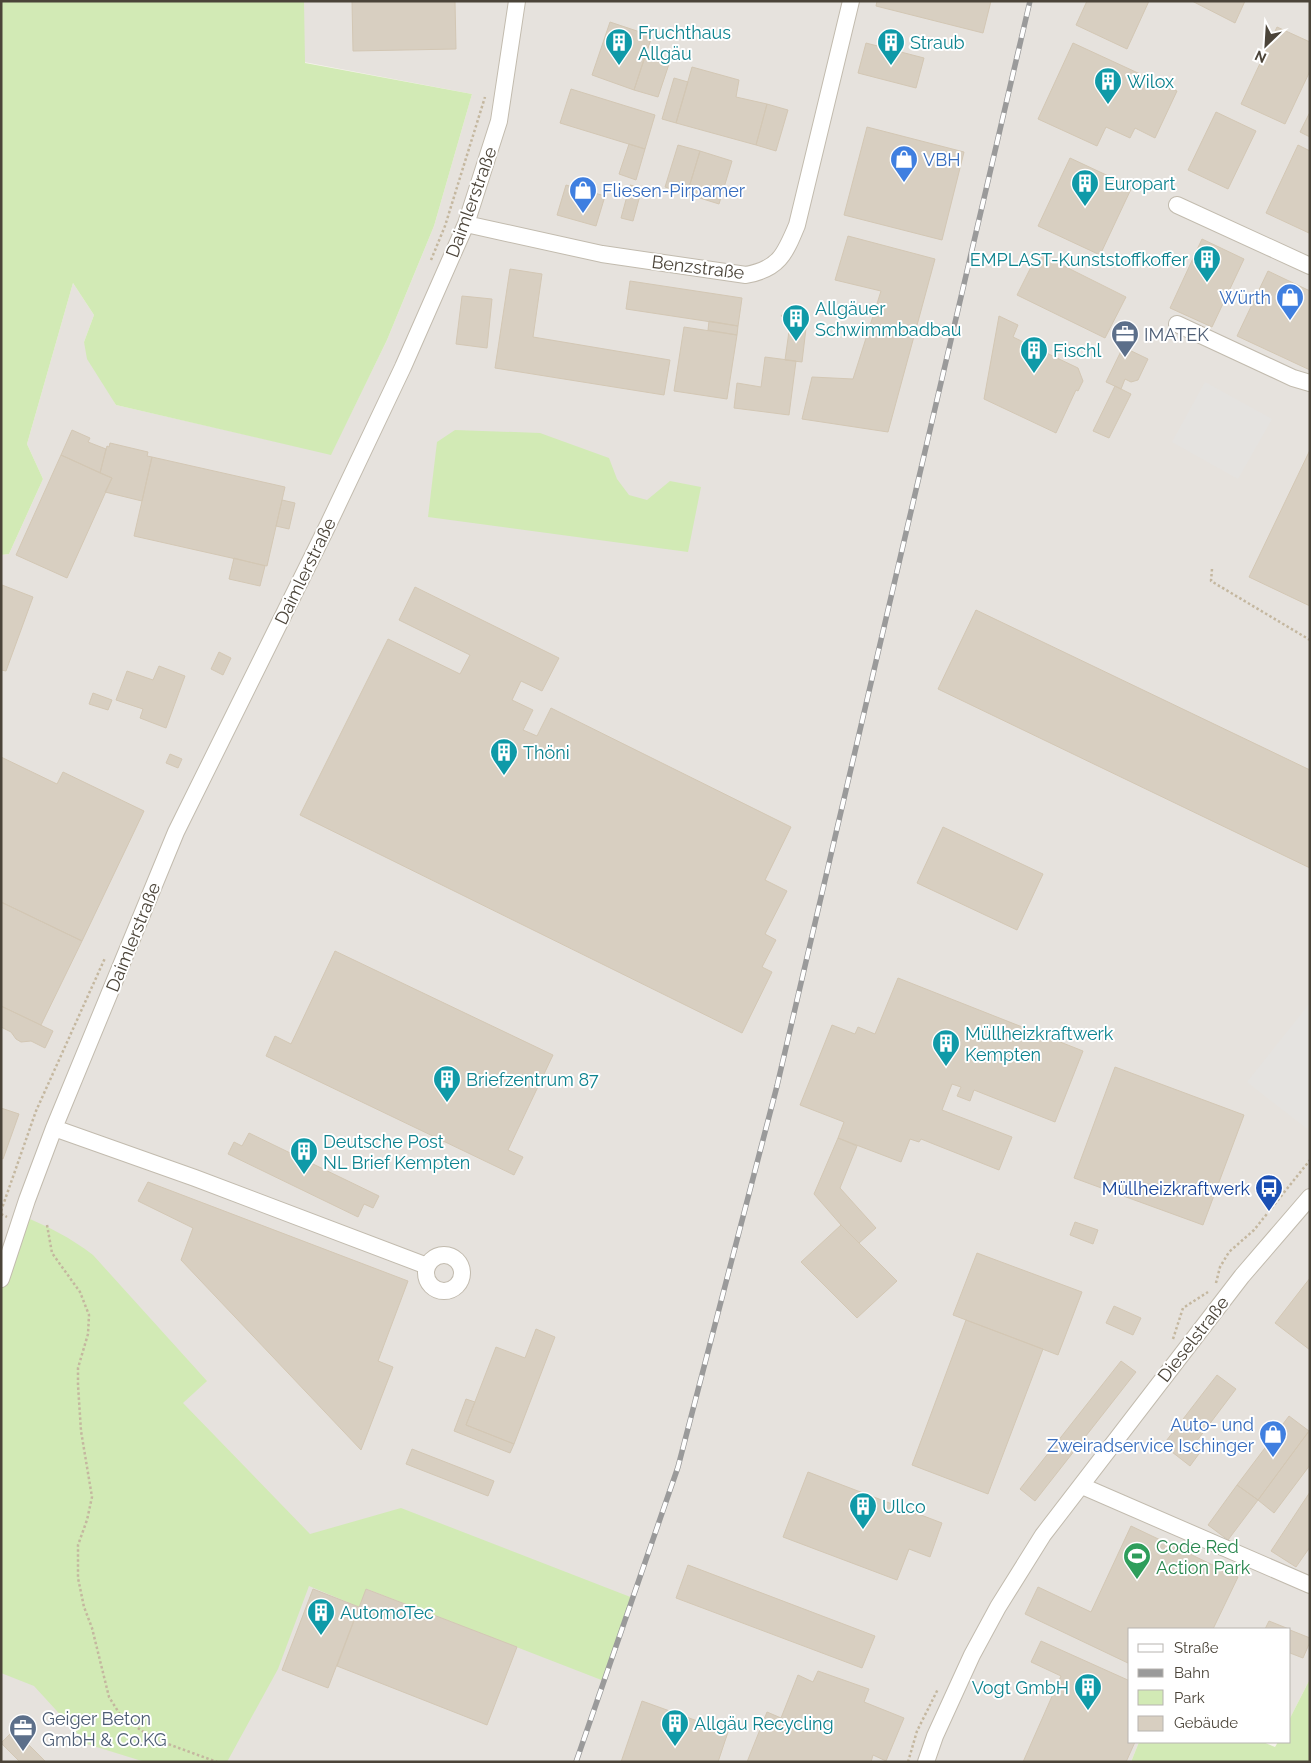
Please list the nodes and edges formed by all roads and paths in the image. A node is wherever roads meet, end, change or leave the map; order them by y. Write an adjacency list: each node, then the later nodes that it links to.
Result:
1 (517, 1): 5 (street, Daimlerstraße)
2 (851, 1): 5 (street, Benzstraße)
3 (486, 97): 6 (path)
4 (1177, 205): 7 (street)
5 (466, 224): 13 (street, Daimlerstraße)
6 (431, 260)
7 (1310, 266)
8 (1177, 324): 9 (street)
9 (1310, 384)
10 (1212, 569): 11 (path)
11 (1310, 640)
12 (106, 958): 15 (path)
13 (54, 1128): 17 (street); 18 (street, Daimlerstraße)
14 (1310, 1197): 19 (street, Dieselstraße)
15 (1, 1211)
16 (47, 1225): 21 (path)
17 (428, 1266)
18 (1, 1279)
19 (1082, 1486): 20 (street); 22 (street, Dieselstraße)
20 (1310, 1585)
21 (217, 1762)
22 (926, 1762)

